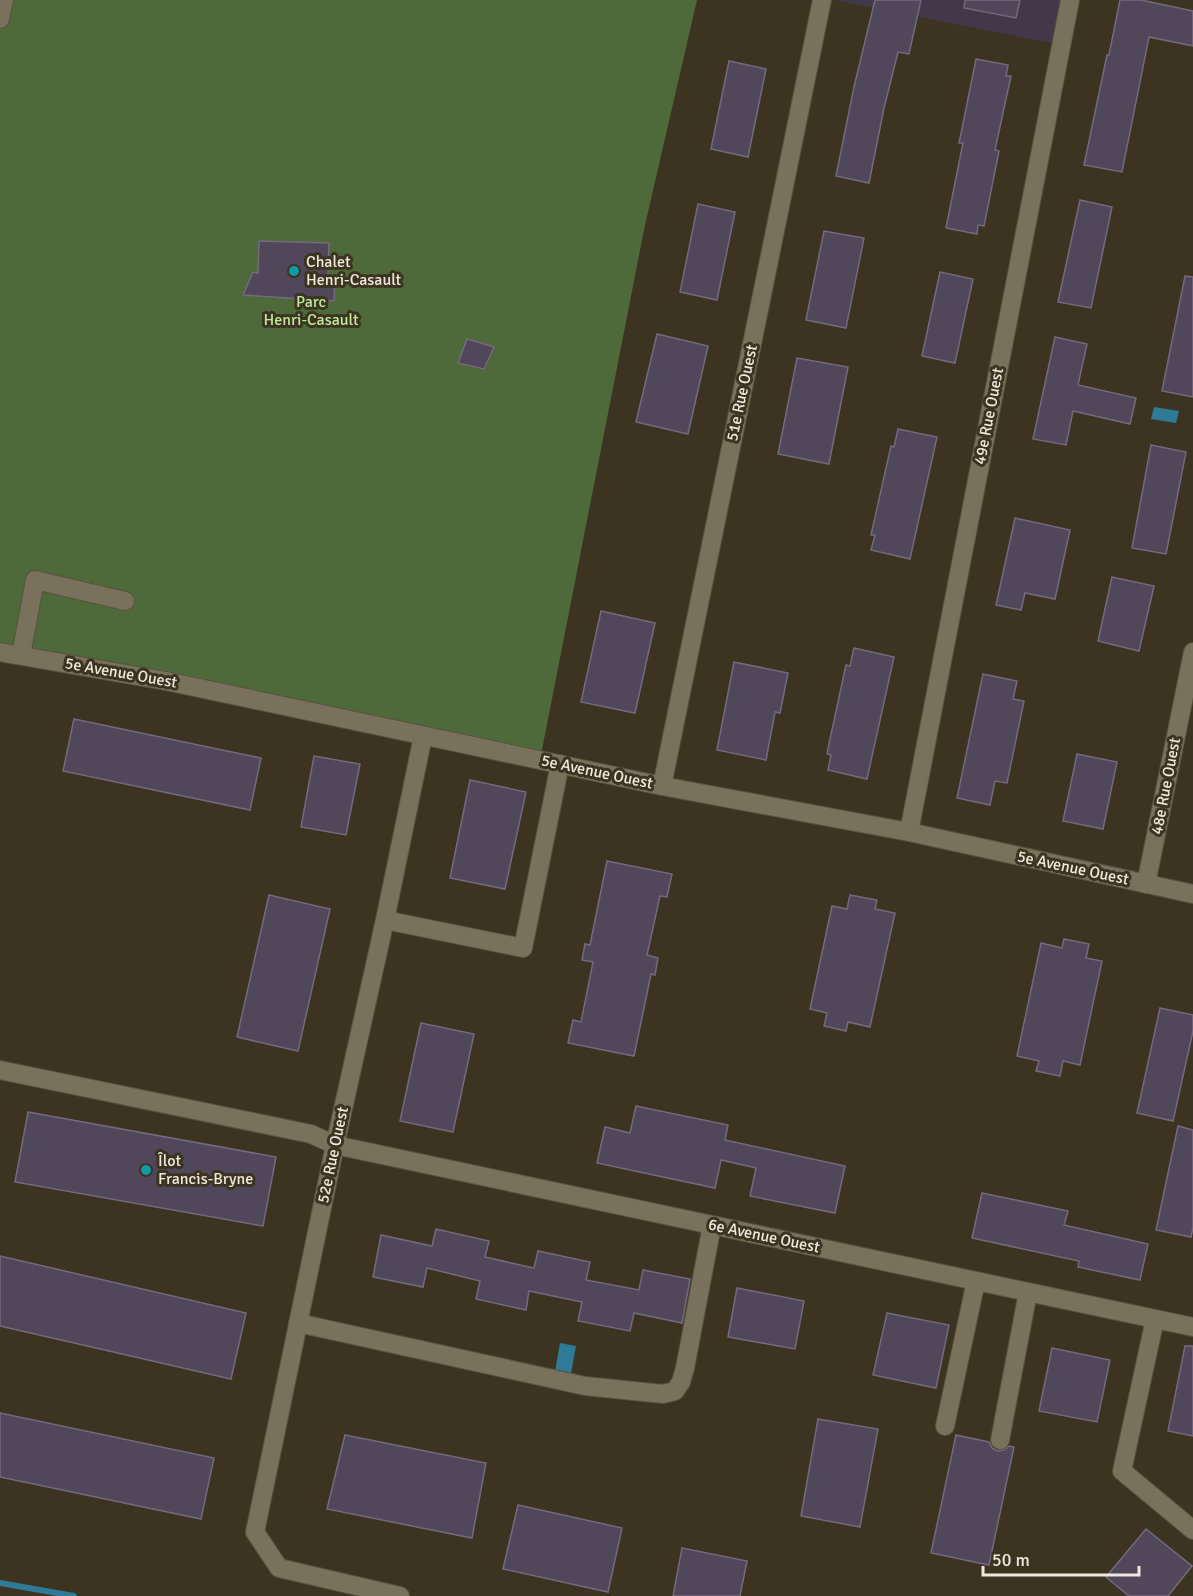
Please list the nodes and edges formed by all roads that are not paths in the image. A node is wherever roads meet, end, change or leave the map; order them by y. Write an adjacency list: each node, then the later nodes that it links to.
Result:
1 (4, 0): 4 (street)
2 (822, 0): 11 (street, 51e Rue Ouest)
3 (1070, 0): 12 (street, 49e Rue Ouest)
4 (0, 19)
5 (125, 601): 8 (street)
6 (0, 652): 8 (street, 5e Avenue Ouest)
7 (1193, 652): 13 (street, 48e Rue Ouest)
8 (21, 655): 9 (street, 5e Avenue Ouest)
9 (423, 736): 10 (street, 5e Avenue Ouest); 15 (street, 52e Rue Ouest)
10 (560, 764): 11 (street, 5e Avenue Ouest); 15 (street)
11 (662, 786): 12 (street, 5e Avenue Ouest)
12 (909, 832): 13 (street, 5e Avenue Ouest)
13 (1146, 884): 14 (street, 5e Avenue Ouest)
14 (1193, 894)
15 (385, 920): 17 (street, 52e Rue Ouest)
16 (0, 1070): 17 (street, 6e Avenue Ouest)
17 (335, 1145): 18 (street, 6e Avenue Ouest); 22 (street, 52e Rue Ouest)
18 (712, 1225): 19 (street, 6e Avenue Ouest); 22 (street)
19 (976, 1281): 20 (street, 6e Avenue Ouest); 24 (street)
20 (1028, 1292): 21 (street, 6e Avenue Ouest); 25 (street)
21 (1155, 1319): 23 (street, 6e Avenue Ouest); 26 (street)
22 (298, 1323): 27 (street, 52e Rue Ouest)
23 (1193, 1327)
24 (945, 1426)
25 (1000, 1440)
26 (1193, 1530)
27 (400, 1596)

